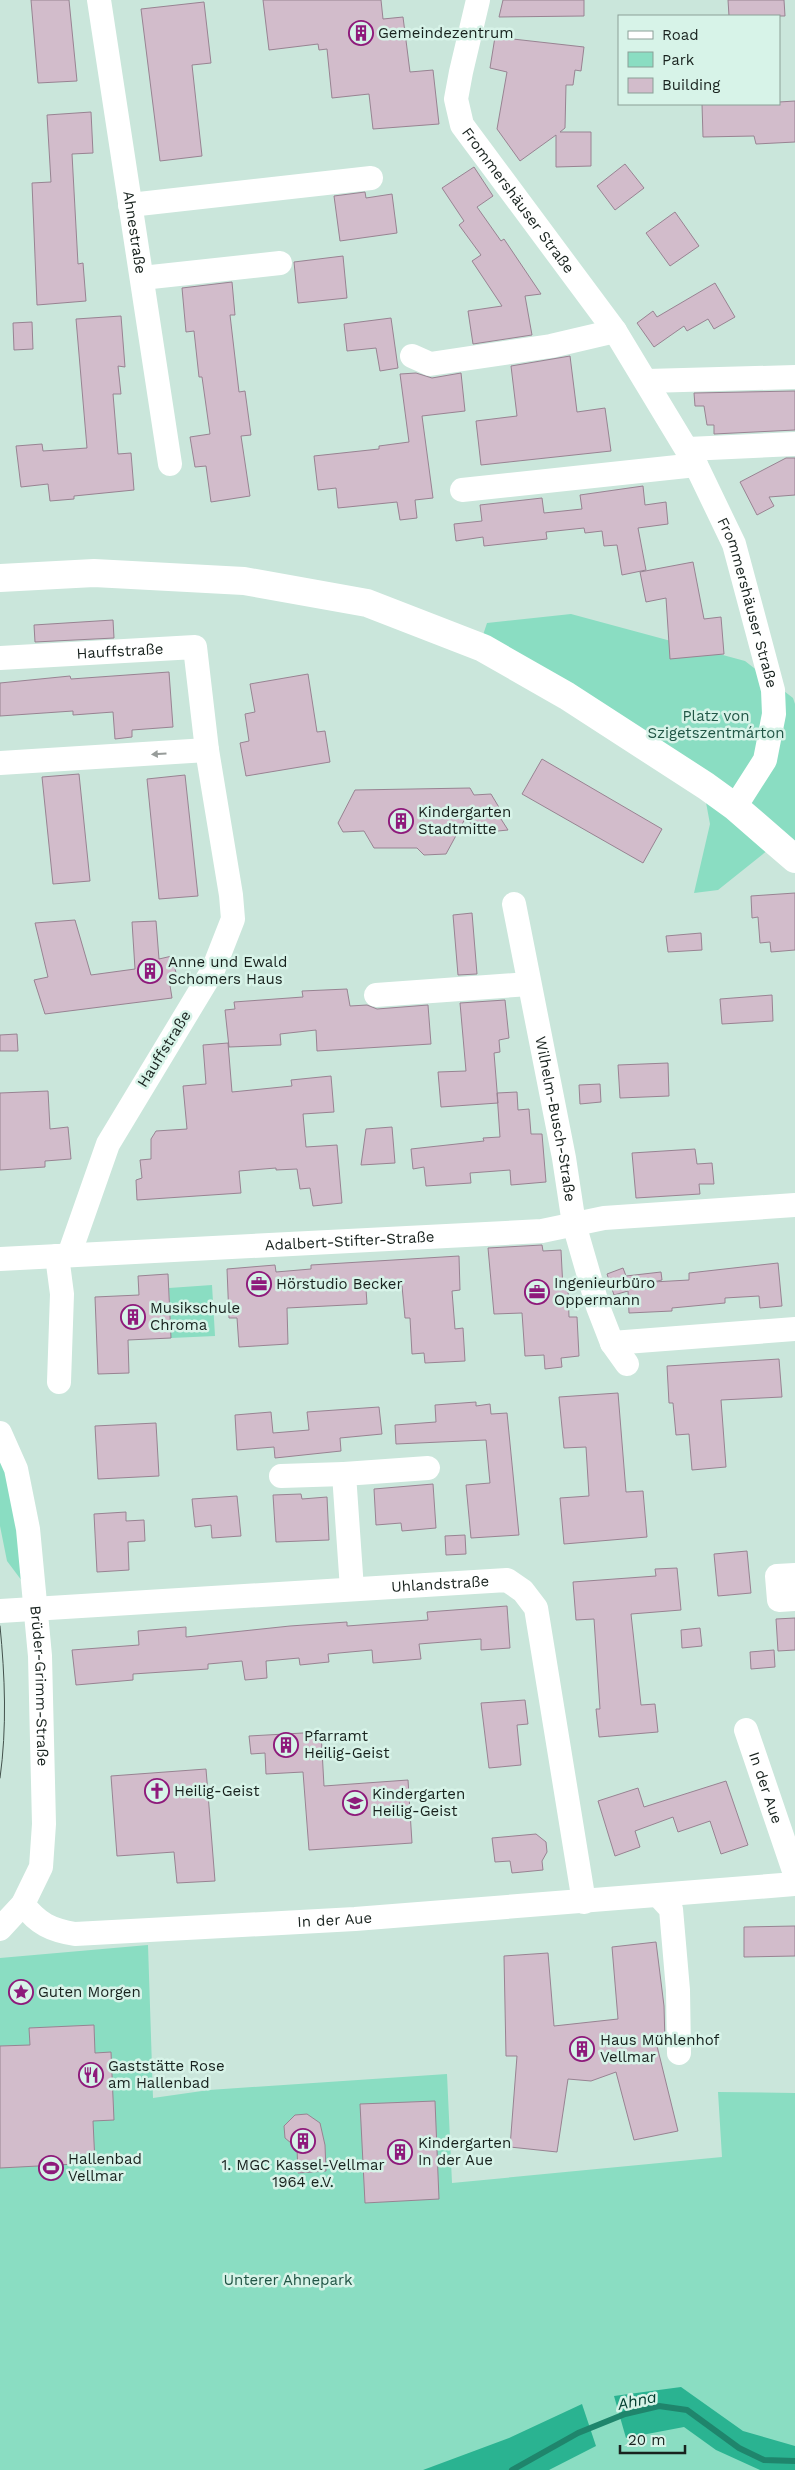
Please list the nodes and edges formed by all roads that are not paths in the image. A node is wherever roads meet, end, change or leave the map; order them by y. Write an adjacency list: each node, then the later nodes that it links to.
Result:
1 (99, 0): 4 (street, Ahnestraße)
2 (478, 0): 7 (street, Frommershäuser Straße)
3 (371, 178): 4 (street)
4 (130, 205): 6 (street, Ahnestraße)
5 (280, 264): 6 (street)
6 (142, 278): 13 (street, Ahnestraße)
7 (614, 331): 8 (street); 10 (street, Frommershäuser Straße)
8 (412, 356)
9 (795, 377): 10 (street)
10 (647, 382): 12 (street, Frommershäuser Straße)
11 (795, 444): 12 (street)
12 (692, 457): 14 (street); 19 (street, Frommershäuser Straße)
13 (170, 464)
14 (462, 490)
15 (0, 578): 19 (main road)
16 (0, 658): 17 (street, Hauffstraße)
17 (207, 750): 18 (street, one-way to 18); 26 (street, Hauffstraße)
18 (0, 763)
19 (735, 807): 20 (main road)
20 (795, 860)
21 (514, 904): 22 (street, Wilhelm-Busch-Straße)
22 (528, 984): 23 (street); 25 (street, Wilhelm-Busch-Straße)
23 (376, 995)
24 (795, 1205): 25 (street, Wilhelm-Busch-Straße)
25 (574, 1224): 26 (street, Adalbert-Stifter-Straße); 29 (street)
26 (63, 1255): 27 (street, Adalbert-Stifter-Straße); 31 (street)
27 (0, 1259)
28 (795, 1329): 29 (street)
29 (612, 1343): 30 (street)
30 (627, 1364)
31 (58, 1382)
32 (0, 1433): 39 (street, Brüder-Grimm-Straße)
33 (428, 1468): 34 (street)
34 (344, 1474): 35 (street); 37 (street)
35 (281, 1476)
36 (795, 1575): 38 (street)
37 (352, 1589): 39 (street, Uhlandstraße); 45 (street, Uhlandstraße)
38 (795, 1599)
39 (36, 1608): 40 (street, Uhlandstraße); 46 (street, Brüder-Grimm-Straße)
40 (0, 1611)
41 (746, 1730): 42 (street, In der Aue)
42 (795, 1874)
43 (795, 1884): 44 (street, In der Aue)
44 (659, 1896): 45 (street, In der Aue); 48 (street)
45 (584, 1902): 46 (street, In der Aue)
46 (23, 1904): 47 (street, Brüder-Grimm-Straße)
47 (0, 1929)
48 (679, 2053)

